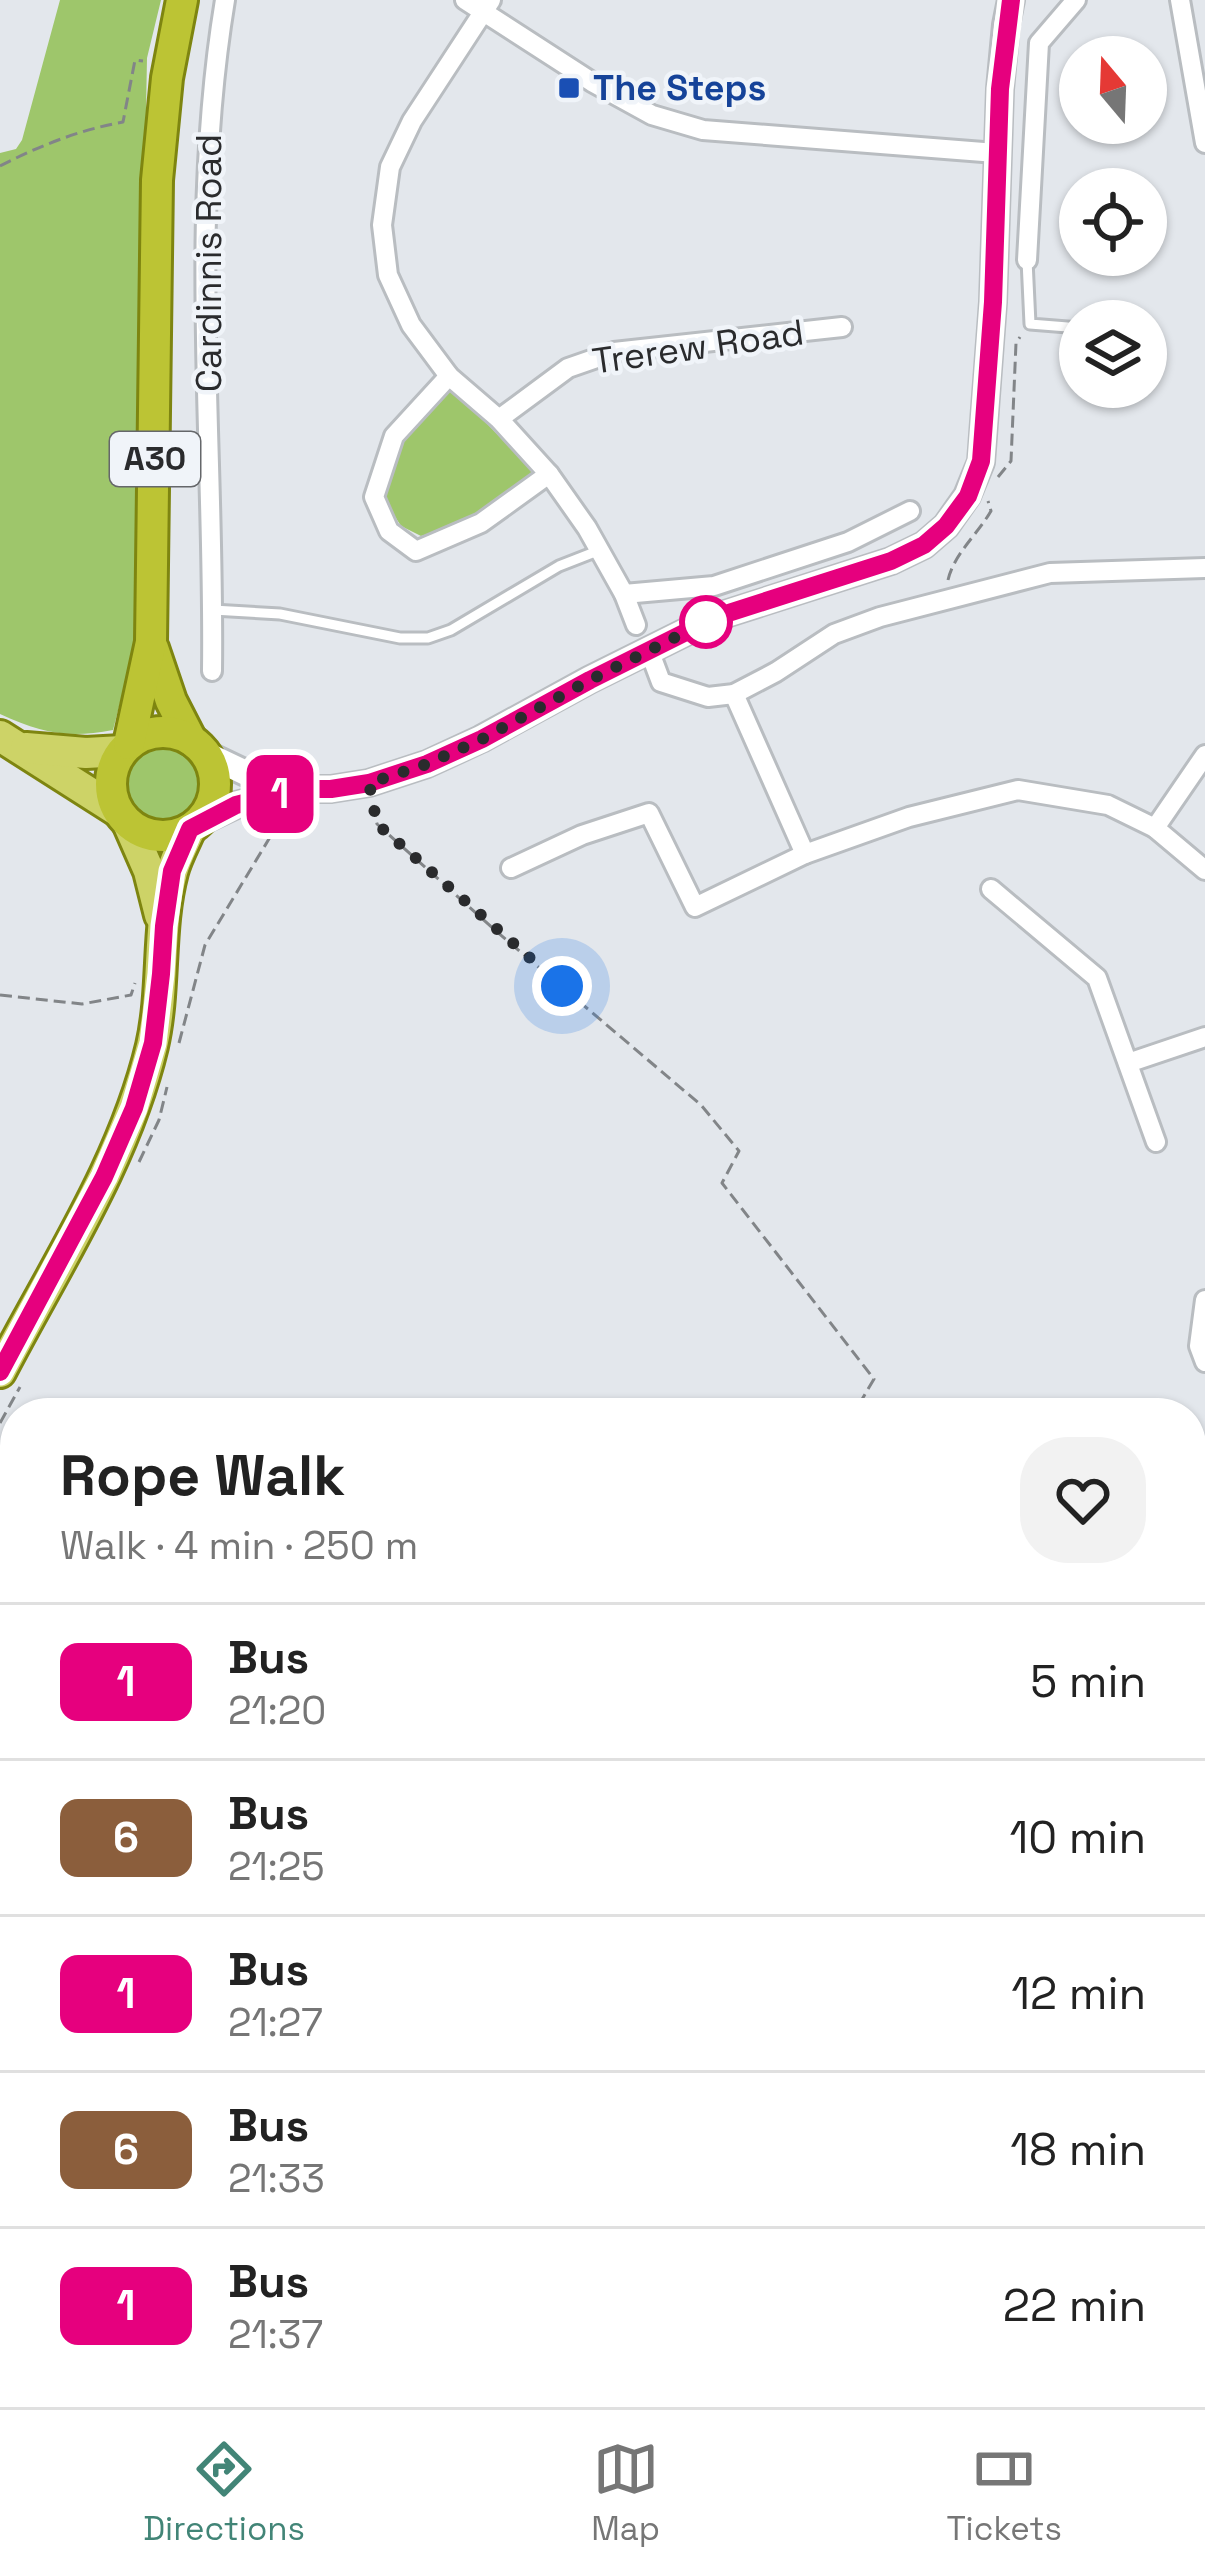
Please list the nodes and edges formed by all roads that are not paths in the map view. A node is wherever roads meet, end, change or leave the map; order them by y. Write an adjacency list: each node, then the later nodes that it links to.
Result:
1 (182, 0): 21 (highway, A30)
2 (225, 0): 19 (street, Cardinnis Road)
3 (1011, 0): 8 (street)
4 (1076, 0): 9 (street)
5 (1180, 0): 7 (street)
6 (479, 4): 8 (street); 12 (street)
7 (1205, 142)
8 (996, 154): 22 (street)
9 (1027, 260): 10 (lane)
10 (1059, 326)
11 (842, 327): 13 (street, Trerew Road)
12 (449, 376): 13 (street); 14 (street)
13 (499, 419): 14 (street)
14 (549, 474): 16 (street)
15 (910, 512): 18 (street)
16 (600, 550): 18 (street); 19 (lane)
17 (1205, 568): 24 (street)
18 (624, 594): 20 (street)
19 (213, 610): 23 (street, Cardinnis Road)
20 (636, 625)
21 (151, 642): 26 (highway, A30); 27 (highway, A30)
22 (649, 650): 24 (street); 29 (street)
23 (212, 671)
24 (734, 694): 33 (street)
25 (10, 742): 27 (main road); 30 (main road)
26 (198, 747): 27 (highway); 29 (street); 31 (highway)
27 (126, 748): 30 (highway)
28 (1205, 755): 32 (street)
29 (298, 789): 31 (street)
30 (123, 817): 31 (highway); 37 (main road)
31 (194, 826): 37 (main road)
32 (1154, 828): 33 (street); 35 (street)
33 (805, 854): 34 (street)
34 (511, 868)
35 (1205, 870)
36 (991, 889): 39 (street)
37 (164, 926): 43 (main road)
38 (1205, 1037): 39 (street)
39 (1128, 1063): 40 (street)
40 (1156, 1142)
41 (1205, 1300): 42 (street)
42 (1205, 1363)
43 (0, 1372)

